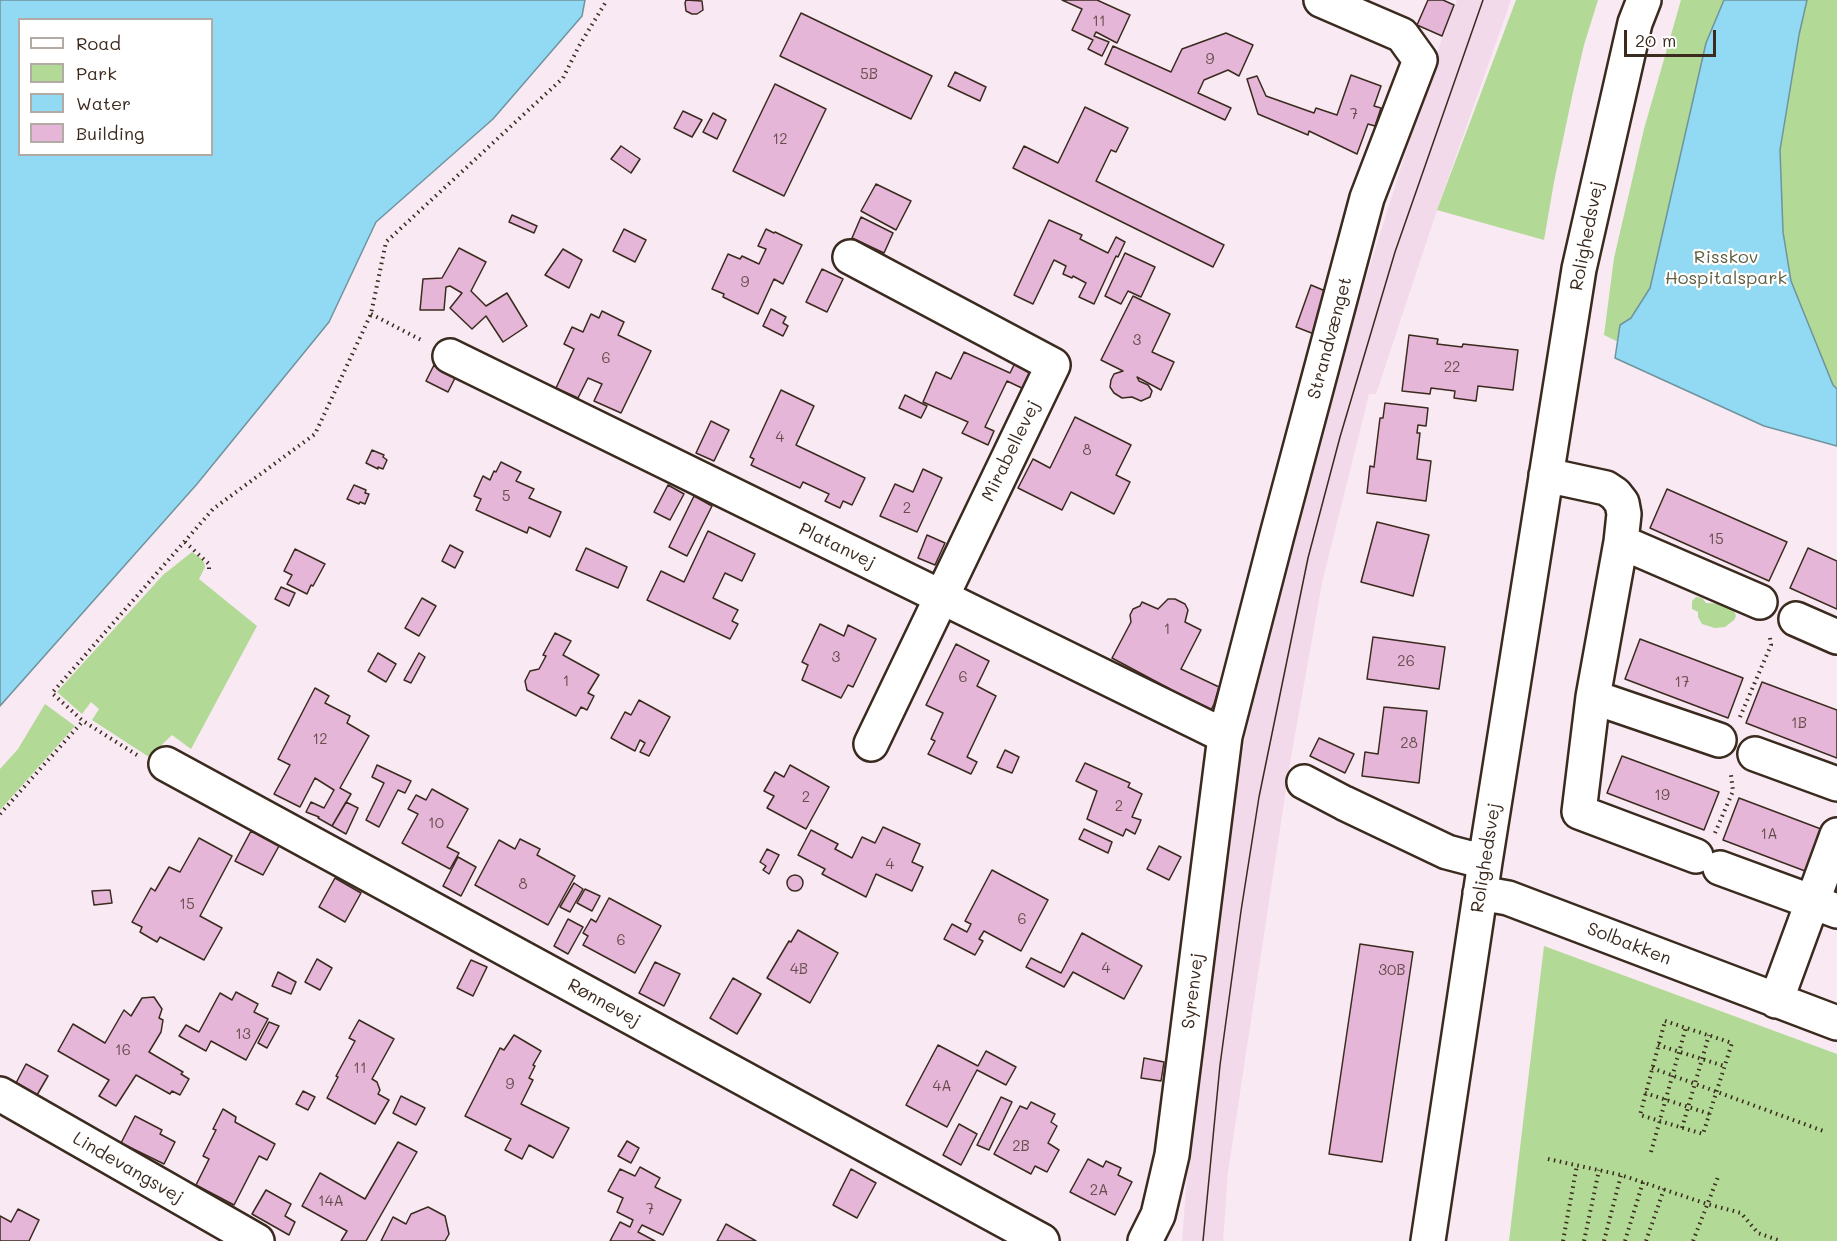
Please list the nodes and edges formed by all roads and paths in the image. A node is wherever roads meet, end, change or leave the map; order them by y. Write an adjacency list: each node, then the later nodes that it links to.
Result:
1 (607, 0): 5 (path)
2 (1321, 0): 17 (street, Strandvænget)
3 (1644, 0): 7 (street, Rolighedsvej)
4 (850, 257): 11 (street, Mirabellevej)
5 (370, 313): 6 (path); 8 (path)
6 (450, 356): 11 (street, Platanvej)
7 (1546, 475): 9 (street); 26 (street, Rolighedsvej)
8 (185, 542): 10 (path); 16 (path)
9 (1621, 542): 12 (street); 15 (street)
10 (209, 573)
11 (940, 597): 17 (street, Platanvej); 18 (street, Mirabellevej)
12 (1760, 602)
13 (1783, 627): 14 (street); 19 (path)
14 (1837, 637)
15 (1593, 696): 19 (street); 25 (street)
16 (83, 721): 20 (path); 23 (path)
17 (1225, 736): 59 (street, Syrenvej)
18 (871, 744)
19 (1735, 747): 22 (street); 25 (path)
20 (166, 764): 58 (street, Rønnevej)
21 (1304, 782): 26 (street, Solbakken)
22 (1837, 784)
23 (0, 814)
24 (1837, 835): 27 (street)
25 (1708, 862): 27 (street)
26 (1482, 877): 28 (street, Solbakken); 60 (street, Rolighedsvej)
27 (1825, 906): 28 (street)
28 (1776, 1001): 29 (street, Solbakken)
29 (1837, 1023)
30 (1686, 1027): 31 (path); 32 (path); 33 (path)
31 (1709, 1035): 34 (path); 35 (path)
32 (1658, 1045): 33 (path); 36 (path)
33 (1679, 1051): 34 (path); 37 (path)
34 (1702, 1059): 35 (path); 38 (path)
35 (1724, 1066): 39 (path)
36 (1652, 1068): 37 (path); 40 (path)
37 (1672, 1076): 38 (path); 42 (path)
38 (1695, 1084): 39 (path); 43 (path)
39 (1716, 1092): 44 (path); 47 (path)
40 (1646, 1093): 42 (path); 45 (path)
41 (0, 1094): 57 (street, Lindevangsvej)
42 (1665, 1099): 43 (path); 45 (path)
43 (1688, 1107): 44 (path); 46 (path)
44 (1710, 1114): 46 (path)
45 (1659, 1121): 46 (path); 48 (path)
46 (1682, 1128)
47 (1826, 1132)
48 (1651, 1152)
49 (1548, 1159): 50 (path)
50 (1578, 1165): 51 (path); 61 (path)
51 (1599, 1170): 52 (path); 62 (path)
52 (1621, 1175): 54 (path); 63 (path)
53 (1718, 1177): 56 (path)
54 (1642, 1182): 55 (path); 64 (path)
55 (1664, 1189): 56 (path); 65 (path)
56 (1707, 1204): 66 (path); 67 (path)
57 (257, 1241)
58 (1042, 1241)
59 (1145, 1241)
60 (1428, 1241)
61 (1563, 1241)
62 (1584, 1241)
63 (1604, 1241)
64 (1625, 1241)
65 (1646, 1241)
66 (1693, 1241)
67 (1781, 1241)

